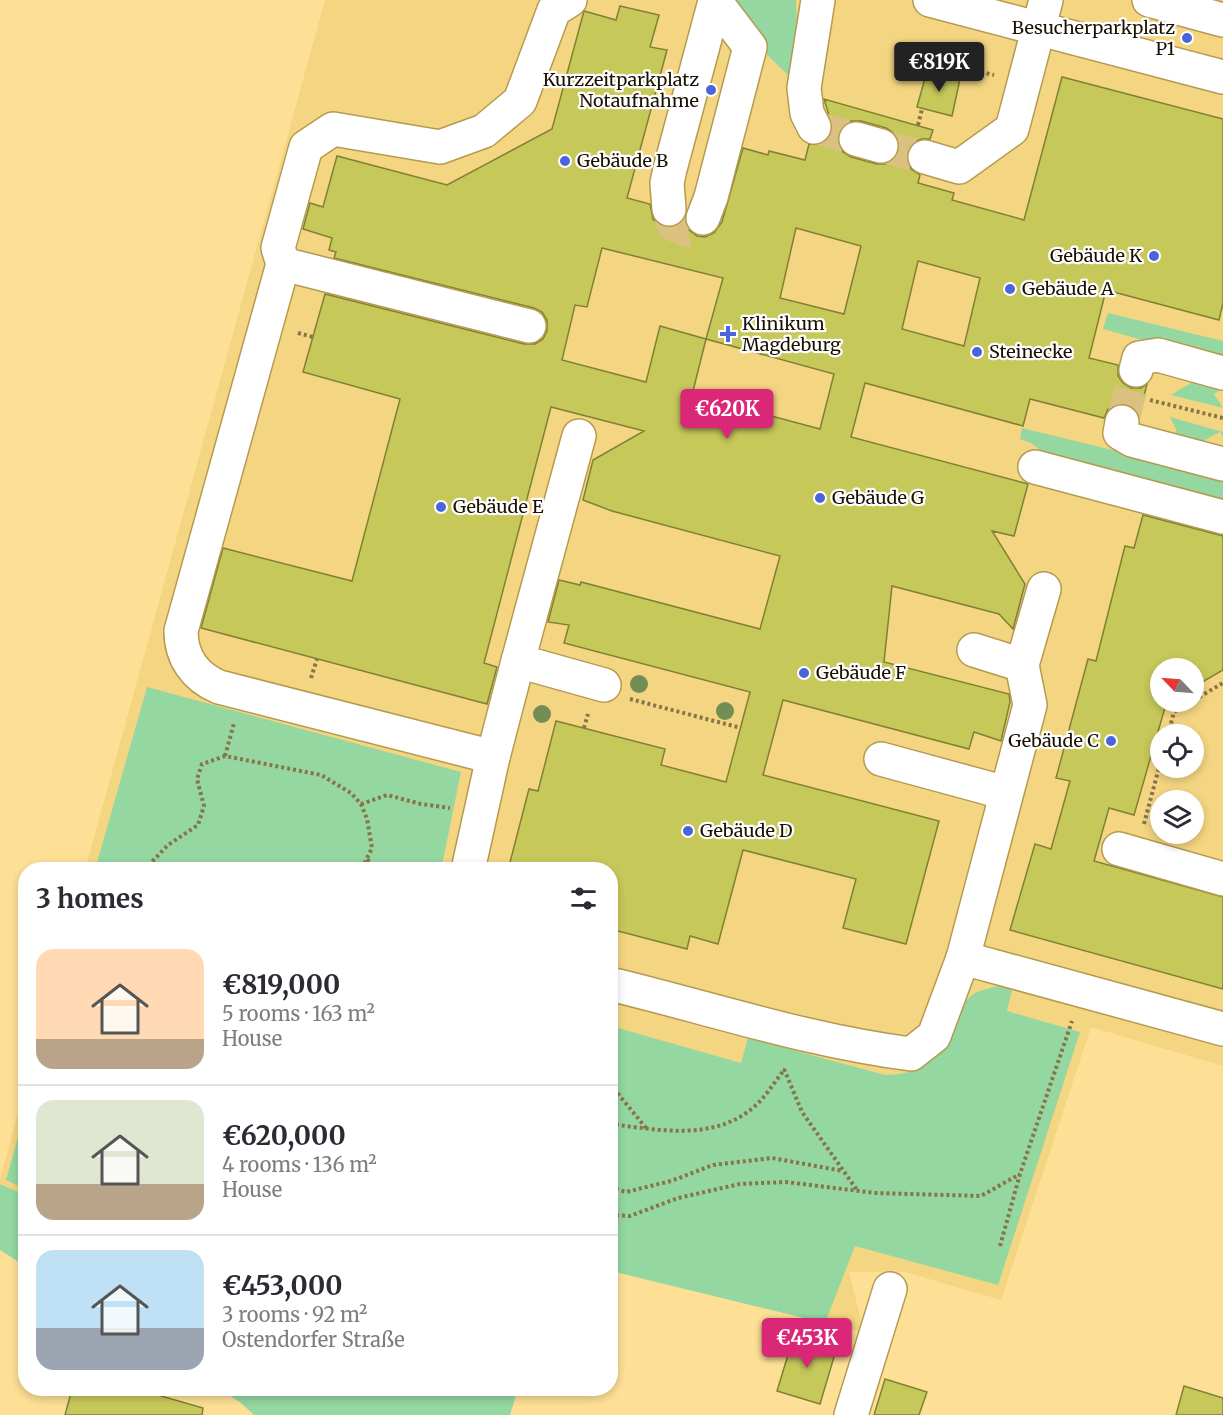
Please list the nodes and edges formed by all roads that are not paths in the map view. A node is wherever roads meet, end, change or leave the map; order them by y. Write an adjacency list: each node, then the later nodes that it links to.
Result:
1 (570, 0): 13 (street)
2 (715, 0): 11 (street); 12 (street)
3 (818, 0): 9 (street)
4 (930, 0): 6 (street)
5 (1149, 0): 7 (street)
6 (1042, 15): 8 (street); 10 (street)
7 (1223, 20)
8 (1223, 77)
9 (814, 127)
10 (925, 157)
11 (669, 209)
12 (703, 218)
13 (283, 264): 14 (street); 25 (street)
14 (529, 326)
15 (1223, 372): 17 (street)
16 (579, 436): 22 (street)
17 (1223, 464)
18 (1035, 467): 19 (street)
19 (1223, 517)
20 (1044, 590): 23 (street)
21 (974, 650): 23 (street)
22 (518, 661): 24 (street); 25 (street)
23 (1022, 665): 27 (street)
24 (614, 691)
25 (493, 757): 29 (street)
26 (881, 759): 27 (street)
27 (1006, 793): 31 (street)
28 (1127, 852): 30 (street)
29 (470, 862)
30 (1223, 879)
31 (963, 958): 32 (street); 33 (street)
32 (618, 986)
33 (1223, 1029)
34 (890, 1289): 35 (street)
35 (851, 1415)

